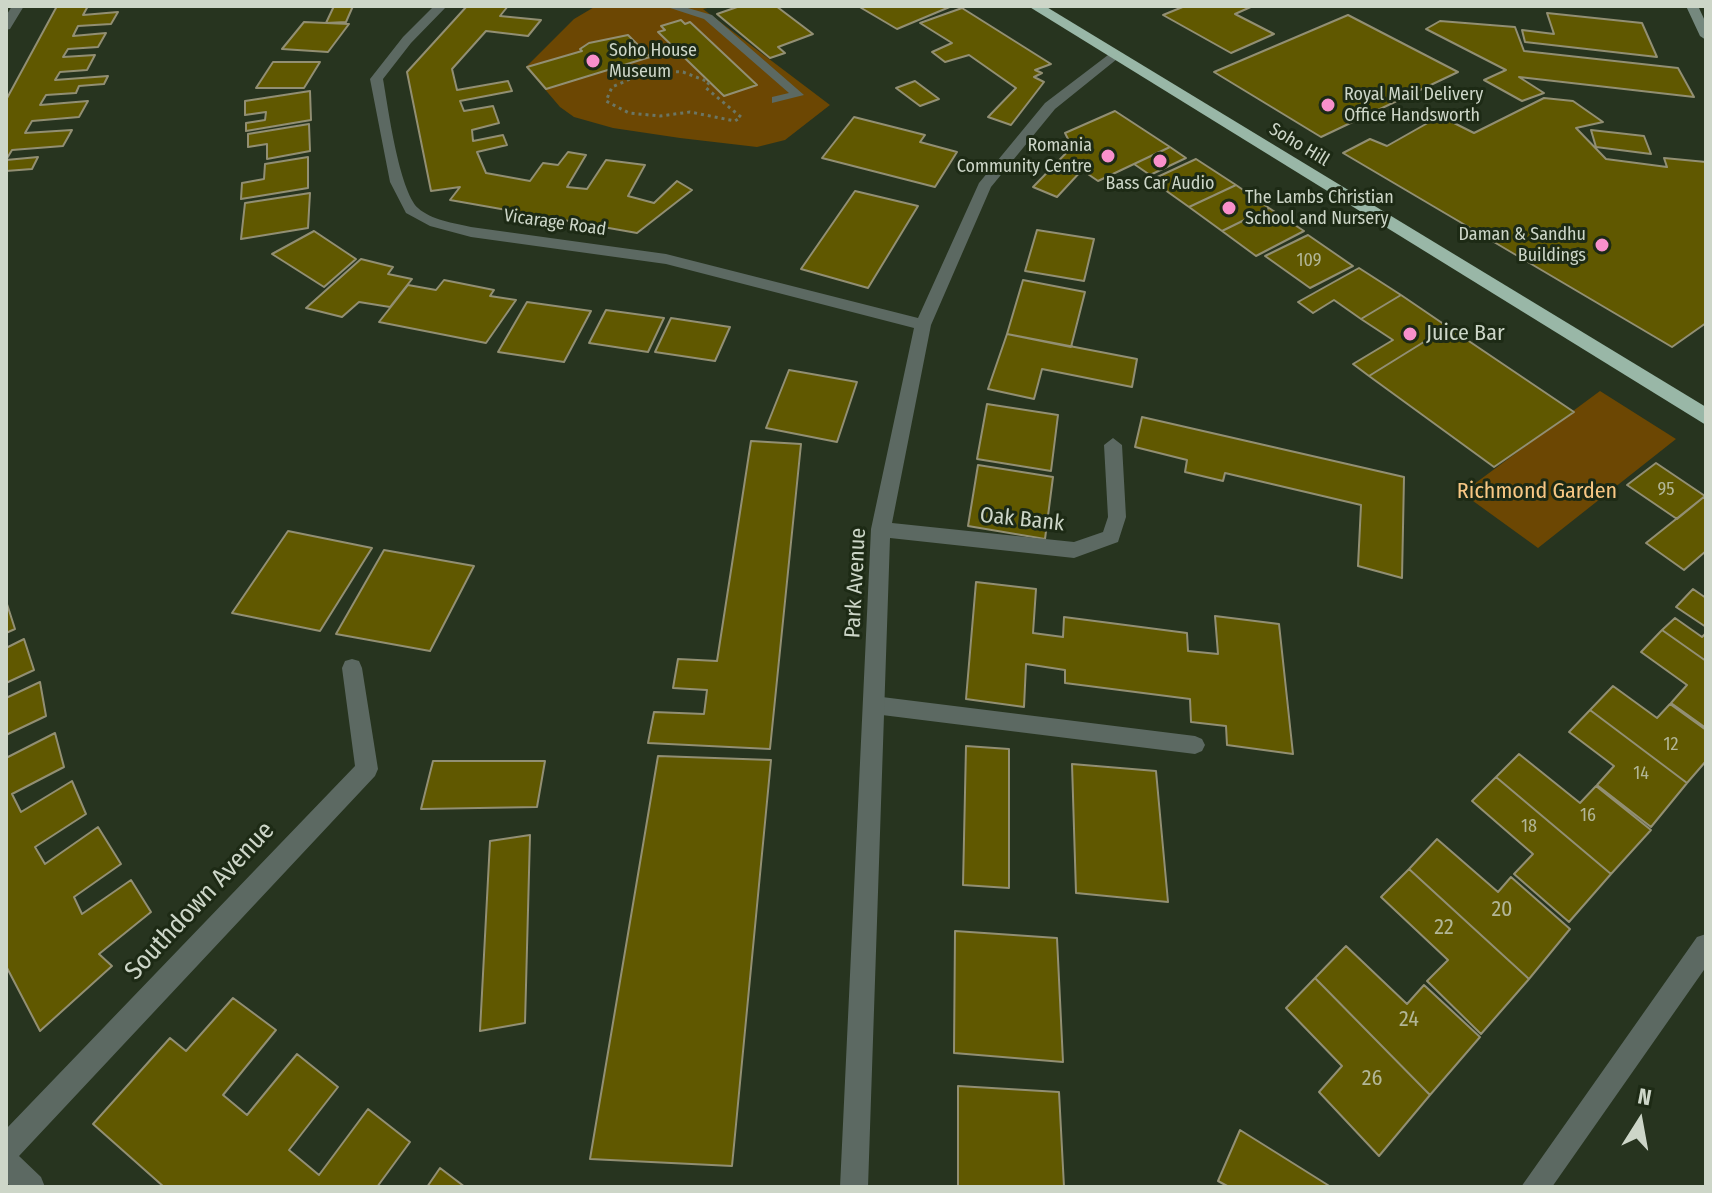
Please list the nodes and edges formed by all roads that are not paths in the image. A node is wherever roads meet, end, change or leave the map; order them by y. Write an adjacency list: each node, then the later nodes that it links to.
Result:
1 (18, 6): 6 (street)
2 (441, 6): 10 (street, Vicarage Road)
3 (669, 6): 9 (lane)
4 (1035, 6): 8 (highway, Soho Hill)
5 (1692, 6): 7 (main road)
6 (6, 26)
7 (1706, 36)
8 (1116, 55): 10 (street, Park Avenue); 11 (highway, Soho Hill)
9 (776, 100)
10 (923, 325): 13 (street, Park Avenue)
11 (1706, 417)
12 (1113, 445): 13 (street, Oak Bank)
13 (881, 529): 15 (street, Park Avenue)
14 (352, 668): 18 (street, Southdown Avenue)
15 (874, 705): 16 (lane); 21 (street, Park Avenue)
16 (1195, 745)
17 (1706, 946): 22 (street)
18 (6, 1149)
19 (6, 1163): 20 (street)
20 (31, 1187)
21 (854, 1187)
22 (1535, 1187)

